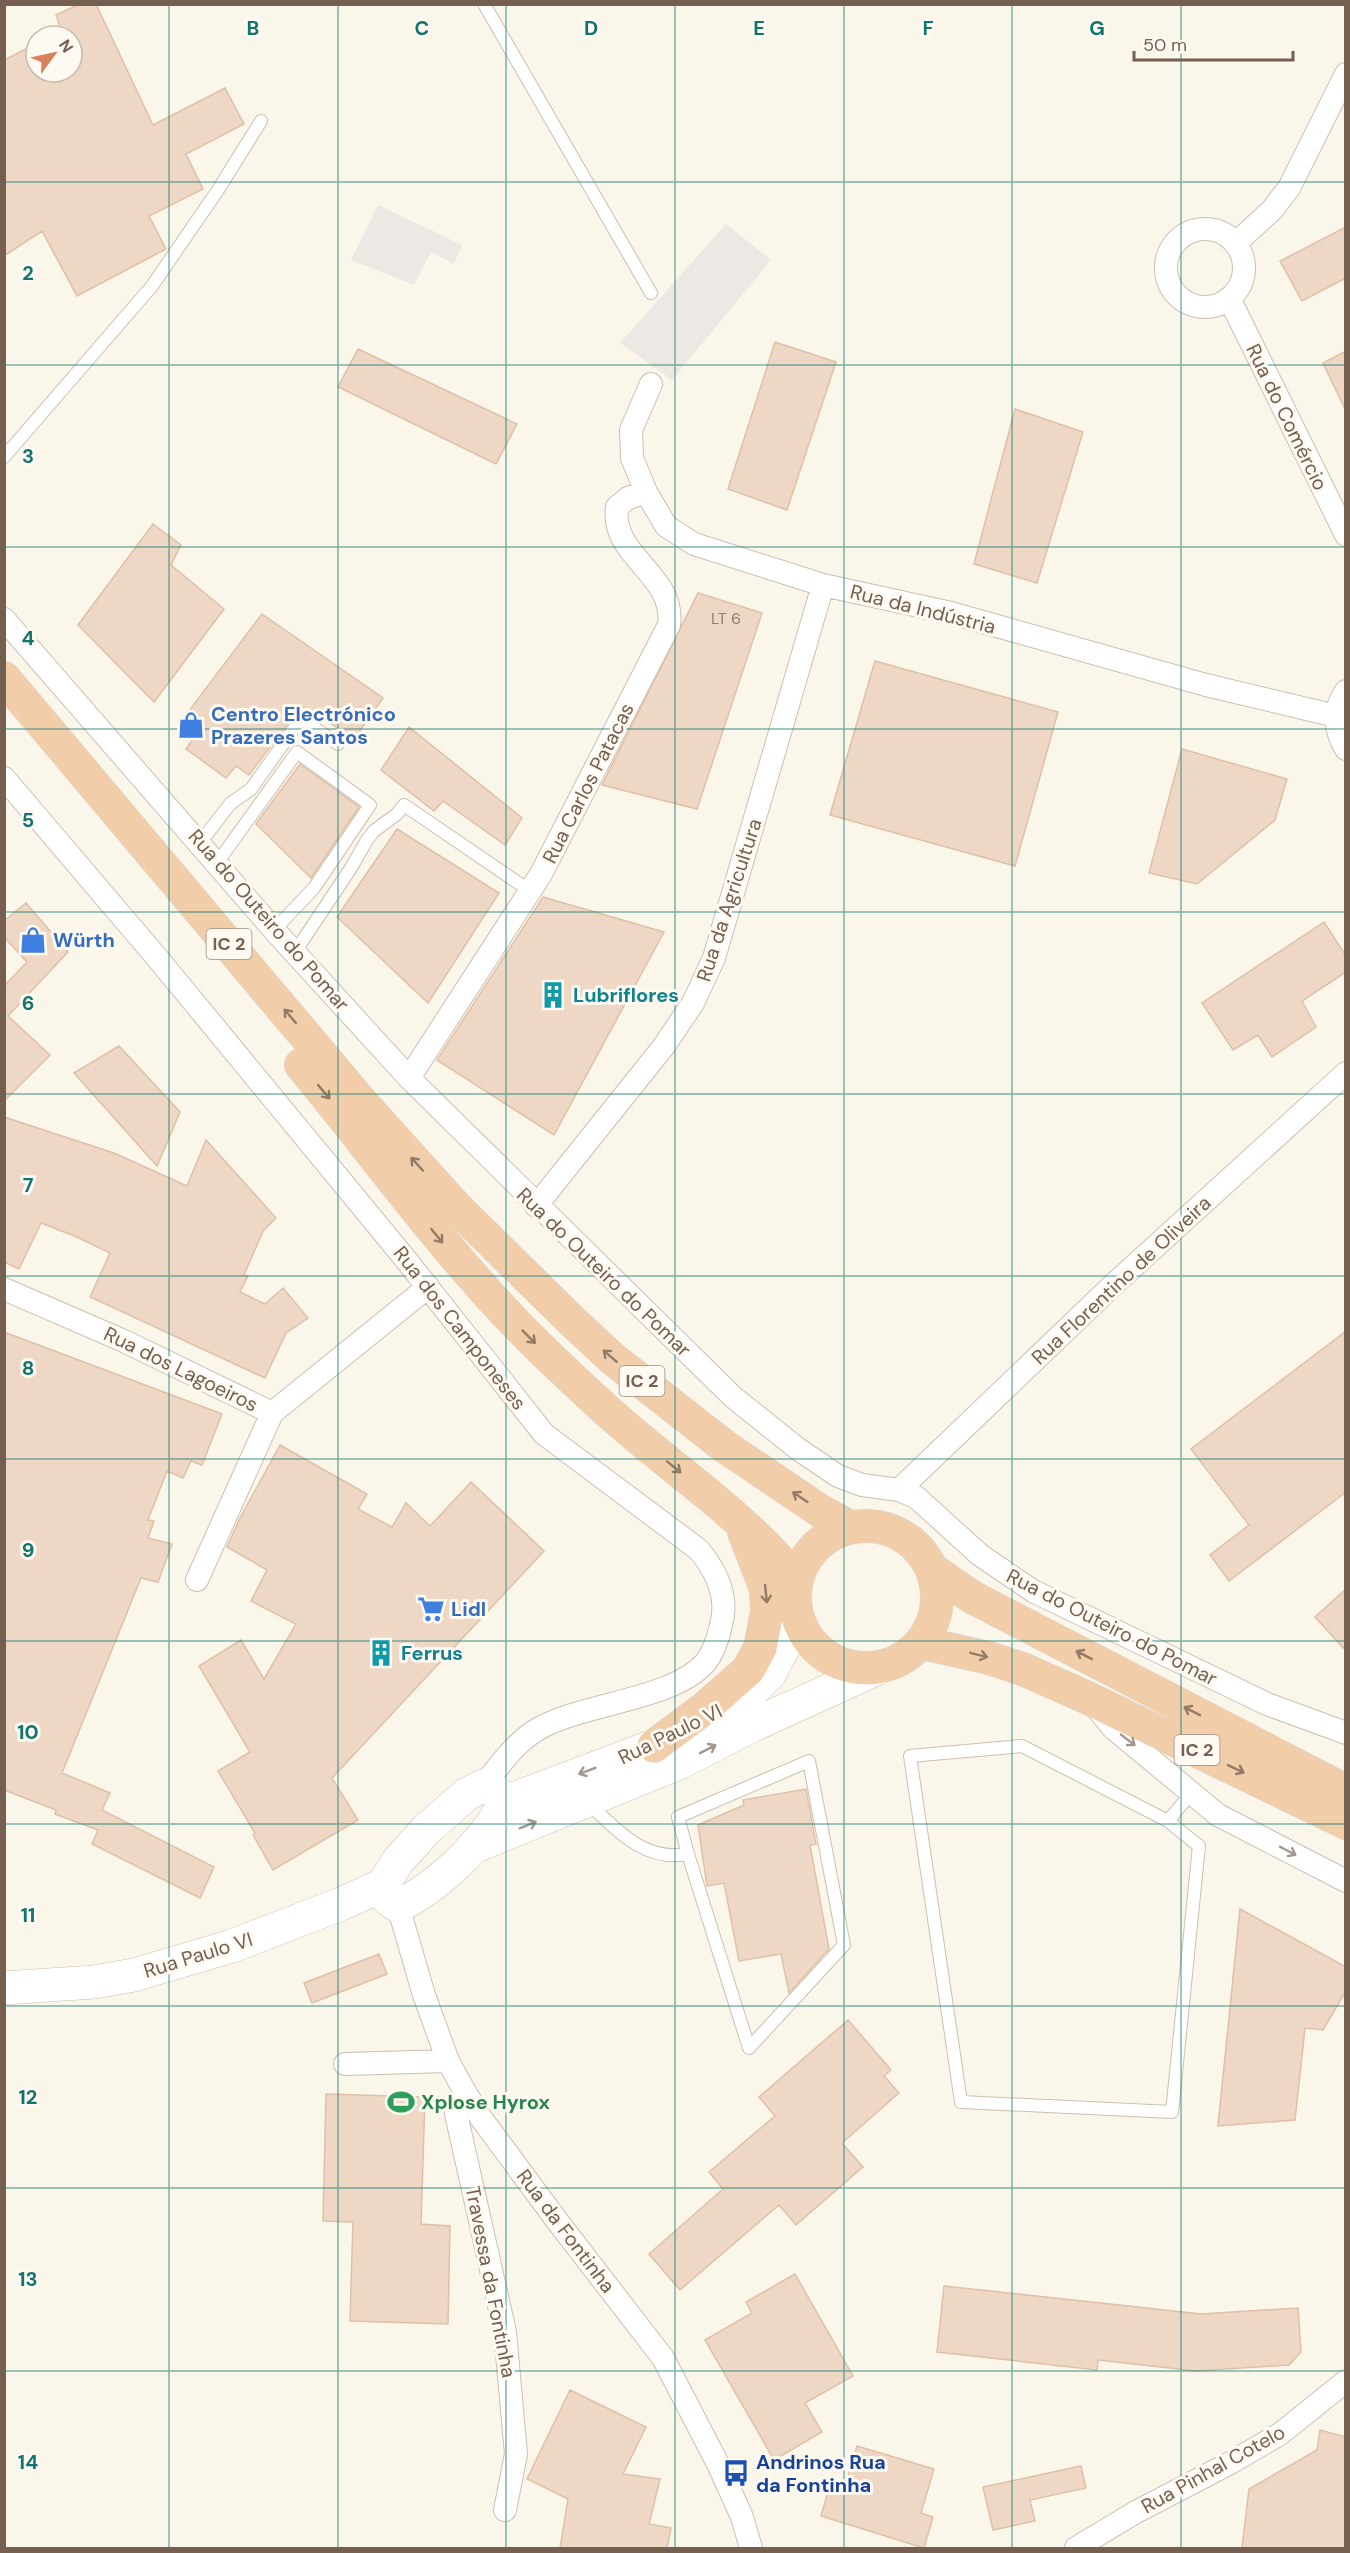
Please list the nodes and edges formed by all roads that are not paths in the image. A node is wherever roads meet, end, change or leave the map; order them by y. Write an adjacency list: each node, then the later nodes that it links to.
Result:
1 (484, 4): 5 (lane)
2 (1346, 74): 4 (street)
3 (261, 121): 8 (lane)
4 (1236, 243): 6 (street); 6 (street)
5 (651, 293)
6 (1229, 298): 10 (street, Rua do Comércio)
7 (651, 384): 9 (street, Rua da Indústria)
8 (4, 457)
9 (646, 492): 11 (street, Rua da Indústria); 22 (street, Rua Carlos Patacas)
10 (1346, 535)
11 (823, 585): 16 (street, Rua da Indústria); 27 (street, Rua da Agricultura)
12 (4, 619): 20 (street, Rua do Outeiro do Pomar)
13 (4, 678): 33 (highway, IC 2, one-way to 13)
14 (1346, 691): 16 (street)
15 (4, 708): 32 (highway, IC 2, one-way to 32)
16 (1336, 716): 18 (street)
17 (338, 744): 20 (lane)
18 (1346, 749)
19 (4, 778): 28 (street, Rua dos Camponeses)
20 (200, 843): 21 (street, Rua do Outeiro do Pomar)
21 (217, 863): 23 (street, Rua do Outeiro do Pomar); 23 (lane)
22 (530, 891): 24 (lane); 26 (street, Rua Carlos Patacas)
23 (274, 930): 24 (street, Rua do Outeiro do Pomar)
24 (295, 952): 26 (street, Rua do Outeiro do Pomar)
25 (1346, 1073): 31 (street, Rua Florentino de Oliveira)
26 (409, 1078): 27 (street, Rua do Outeiro do Pomar)
27 (536, 1206): 31 (street, Rua do Outeiro do Pomar)
28 (428, 1287): 30 (street, Rua dos Lagoeiros); 45 (street, Rua dos Camponeses)
29 (4, 1289): 30 (street, Rua dos Lagoeiros)
30 (272, 1413): 35 (street)
31 (898, 1490): 41 (street, Rua do Outeiro do Pomar)
32 (738, 1520): 36 (highway, IC 2); 42 (highway, one-way to 42)
33 (850, 1527): 34 (highway, IC 2); 36 (highway, IC 2)
34 (933, 1570): 38 (highway, IC 2); 43 (highway, IC 2, one-way to 34)
35 (197, 1580)
36 (796, 1580): 37 (highway, IC 2)
37 (798, 1621): 39 (highway, IC 2); 42 (main road, Rua Paulo VI)
38 (922, 1643): 39 (highway, IC 2); 40 (highway, IC 2, one-way to 40)
39 (876, 1668): 46 (main road, one-way to 39)
40 (1088, 1698): 44 (street, one-way to 44); 48 (highway, IC 2, one-way to 48)
41 (1346, 1733)
42 (654, 1746): 45 (main road, Rua Paulo VI, one-way to 45)
43 (1343, 1788)
44 (1192, 1792): 47 (lane); 51 (street, one-way to 51)
45 (494, 1794): 49 (main road, Rua Paulo VI); 52 (main road, Rua Paulo VI)
46 (588, 1802): 49 (main road, one-way to 46); 50 (lane)
47 (1168, 1821): 47 (lane)
48 (1346, 1823)
49 (474, 1847): 52 (main road, Rua Paulo VI)
50 (688, 1854): 50 (lane)
51 (1346, 1881)
52 (390, 1896): 53 (main road, Rua Paulo VI); 54 (street, Rua da Fontinha)
53 (4, 1988)
54 (448, 2061): 55 (street); 56 (street, Rua da Fontinha)
55 (345, 2064)
56 (465, 2092): 58 (street, Travessa da Fontinha); 59 (street, Rua da Fontinha)
57 (1346, 2381): 60 (street, Rua Pinhal Cotelo)
58 (506, 2510)
59 (751, 2548)
60 (1076, 2548)

